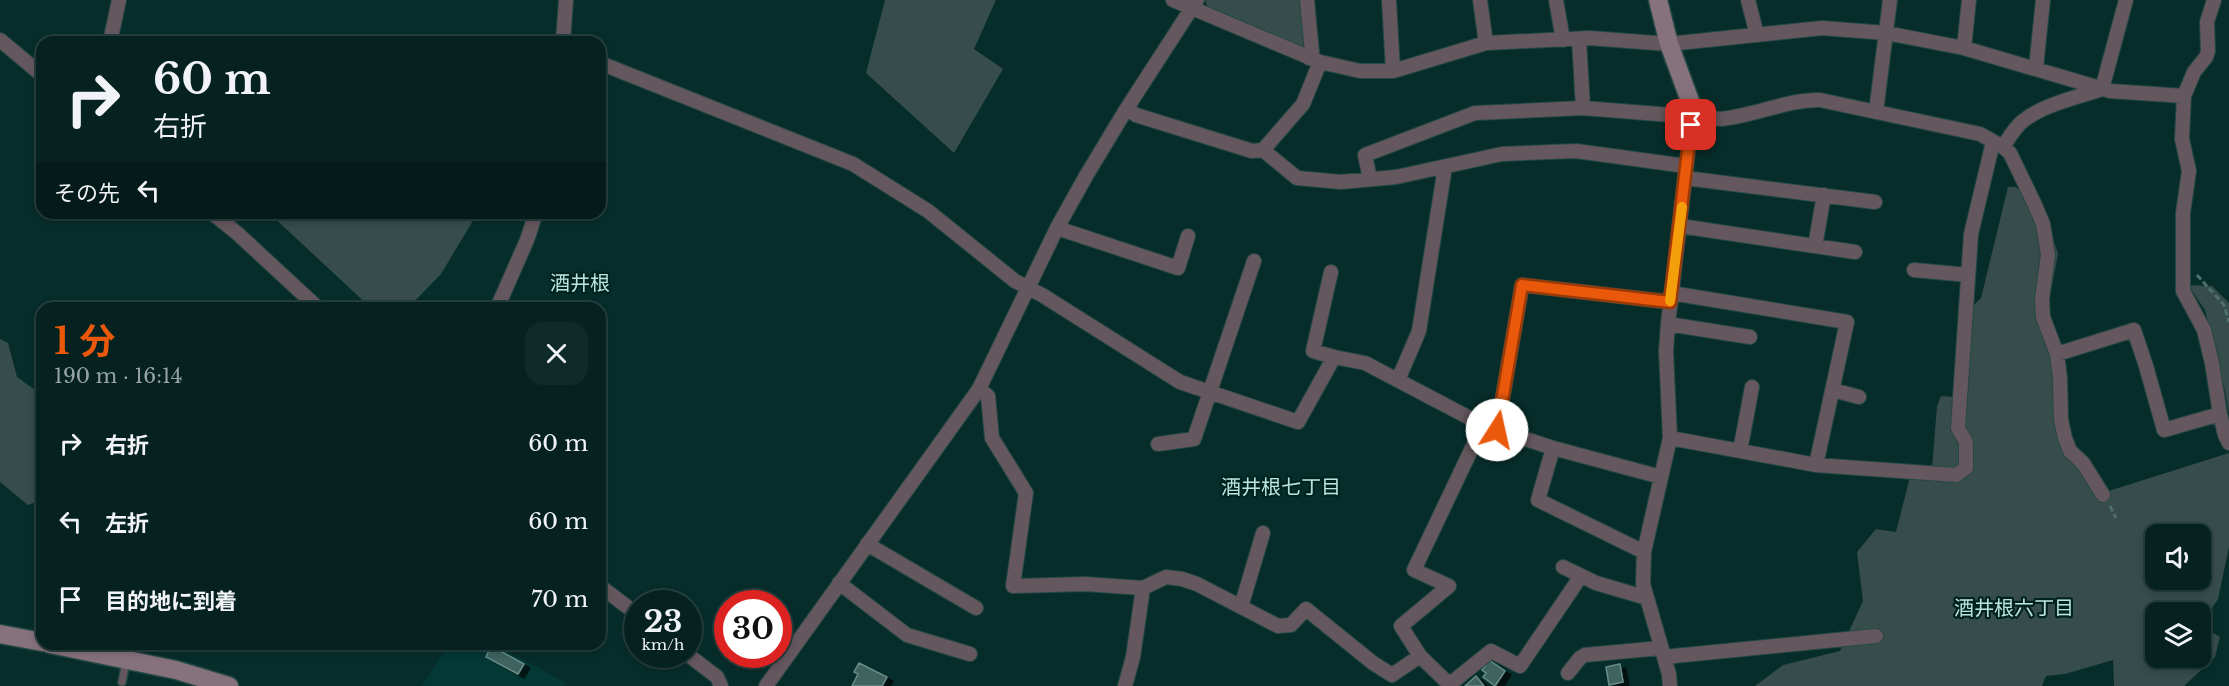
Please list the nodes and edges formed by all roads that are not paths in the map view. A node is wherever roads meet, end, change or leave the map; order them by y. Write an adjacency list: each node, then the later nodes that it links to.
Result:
1 (119, 0): 18 (street)
2 (566, 0): 19 (street)
3 (1173, 0): 15 (street)
4 (1307, 0): 26 (street)
5 (1389, 0): 30 (street)
6 (1480, 0): 23 (street)
7 (1556, 0): 22 (street)
8 (1658, 0): 24 (street)
9 (1748, 0): 17 (street)
10 (1890, 0): 16 (street)
11 (1969, 0): 25 (street)
12 (2043, 0): 28 (street)
13 (2126, 0): 31 (street)
14 (2214, 0): 32 (street)
15 (1194, 4): 26 (street); 33 (street)
16 (1886, 33): 17 (street); 25 (street); 35 (street)
17 (1757, 35): 24 (street)
18 (111, 36)
19 (563, 36)
20 (1579, 39): 22 (street); 24 (street); 34 (street)
21 (0, 40): 29 (street)
22 (1563, 40): 23 (street)
23 (1486, 44): 30 (street)
24 (1669, 44): 36 (street)
25 (1964, 48): 28 (street)
26 (1315, 60): 30 (street); 38 (street)
27 (606, 65): 55 (street)
28 (2036, 68): 31 (street)
29 (36, 70)
30 (1393, 71)
31 (2102, 89): 32 (street); 37 (street)
32 (2184, 96): 69 (street)
33 (1126, 108): 38 (street); 47 (street)
34 (1583, 108): 36 (street); 41 (street)
35 (1876, 112): 36 (street); 37 (street)
36 (1696, 117): 40 (street)
37 (1998, 144): 54 (street); 61 (street)
38 (1263, 150): 41 (street)
39 (1445, 167): 40 (street); 41 (street); 63 (street)
40 (1686, 172): 42 (street); 46 (street)
41 (1370, 180)
42 (1824, 195): 43 (street); 49 (street)
43 (1875, 202)
44 (220, 219): 57 (street)
45 (534, 219): 58 (street)
46 (1680, 226): 49 (street); 56 (street)
47 (1057, 228): 48 (street); 55 (street)
48 (1188, 236)
49 (1815, 246): 50 (street)
50 (1855, 252)
51 (1254, 261): 67 (street)
52 (1914, 270): 54 (street)
53 (1331, 272): 62 (street)
54 (1968, 275): 77 (street)
55 (1028, 288): 65 (street); 67 (street)
56 (1670, 298): 59 (street); 66 (street); 71 (street)
57 (312, 302)
58 (500, 302)
59 (1668, 324): 60 (street); 72 (street)
60 (1750, 337)
61 (2057, 354): 69 (street); 79 (street)
62 (1334, 357): 63 (street); 67 (street)
63 (1398, 380): 70 (street)
64 (1752, 387): 76 (street)
65 (979, 390): 81 (street); 86 (street)
66 (1833, 390): 68 (street); 77 (street)
67 (1210, 393): 74 (street)
68 (1859, 397)
69 (2220, 414): 73 (street)
70 (1483, 425): 71 (street); 98 (street)
71 (1497, 430): 75 (street)
72 (1670, 438): 76 (street); 78 (street)
73 (2229, 443)
74 (1158, 444)
75 (1553, 448): 78 (street); 82 (street)
76 (1740, 451): 77 (street)
77 (1816, 465)
78 (1661, 477): 82 (street)
79 (2103, 495)
80 (1263, 533): 90 (street)
81 (867, 544): 85 (street); 91 (street)
82 (1644, 552): 88 (street)
83 (1563, 567): 84 (street)
84 (1581, 576): 88 (street); 104 (street)
85 (839, 583): 97 (street); 106 (street)
86 (1143, 588): 90 (street); 107 (street)
87 (606, 591): 89 (street)
88 (1647, 598): 96 (street)
89 (624, 604)
90 (1241, 607): 98 (street)
91 (976, 608)
92 (0, 634): 94 (street)
93 (1876, 636): 96 (street)
94 (36, 641)
95 (81, 650): 99 (street)
96 (1662, 653): 101 (street); 108 (street)
97 (970, 654)
98 (1420, 656): 104 (street)
99 (127, 659): 102 (lane); 103 (street)
100 (702, 666): 105 (street)
101 (1568, 673)
102 (121, 684)
103 (225, 685)
104 (1451, 685)
105 (721, 686)
106 (766, 686)
107 (1125, 686)
108 (1670, 686)

